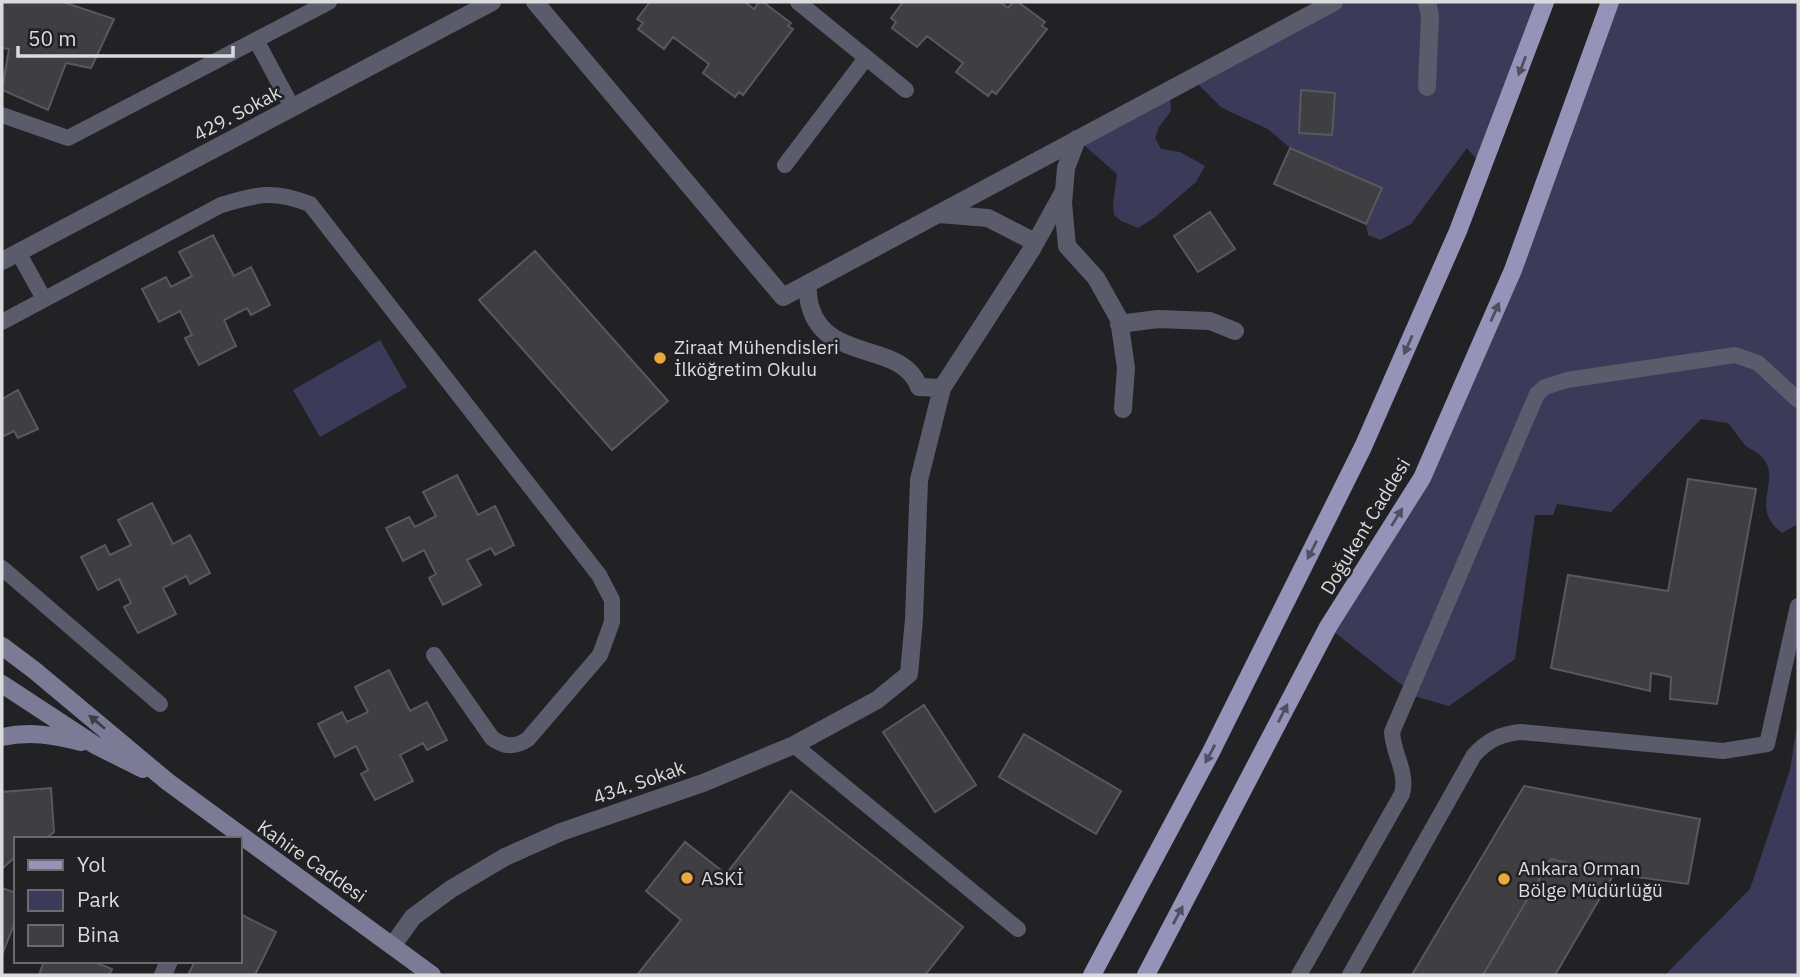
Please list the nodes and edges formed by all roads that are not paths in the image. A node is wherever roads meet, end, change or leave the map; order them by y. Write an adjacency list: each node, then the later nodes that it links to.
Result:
1 (329, 2): 9 (lane)
2 (492, 2): 13 (street, 429. Sokak)
3 (534, 2): 22 (street)
4 (798, 2): 10 (lane)
5 (1334, 2): 15 (street)
6 (1427, 2): 11 (street)
7 (1545, 2): 45 (main road, Doğukent Caddesi, one-way to 45)
8 (1610, 2): 46 (main road, Doğukent Caddesi, one-way to 8)
9 (256, 40): 13 (lane); 14 (lane)
10 (866, 58): 12 (lane); 16 (lane)
11 (1427, 87)
12 (906, 90)
13 (292, 107): 20 (street, 429. Sokak)
14 (2, 115)
15 (1077, 139): 17 (street); 18 (street)
16 (785, 165)
17 (1064, 191): 19 (street); 25 (street)
18 (939, 214): 19 (street); 22 (street)
19 (1035, 242): 27 (street)
20 (18, 252): 21 (street, 429. Sokak); 23 (lane)
21 (2, 261)
22 (807, 284): 27 (street)
23 (44, 299): 24 (lane); 33 (lane)
24 (2, 322)
25 (1119, 324): 26 (street); 29 (street)
26 (1235, 331)
27 (942, 388): 38 (street, 434. Sokak)
28 (1798, 400): 47 (lane)
29 (1123, 409)
30 (2, 568): 35 (lane)
31 (1798, 606): 48 (lane)
32 (2, 646): 39 (main road, Kahire Caddesi, one-way to 32)
33 (434, 655)
34 (2, 684): 37 (main road, Kahire Caddesi)
35 (160, 704)
36 (2, 737): 37 (main road)
37 (95, 745): 39 (main road, Kahire Caddesi)
38 (794, 745): 42 (lane); 43 (street, 434. Sokak)
39 (168, 782): 40 (main road, Kahire Caddesi)
40 (236, 836)
41 (242, 840): 43 (main road, Kahire Caddesi)
42 (1018, 929)
43 (393, 945): 44 (main road, Kahire Caddesi)
44 (432, 975)
45 (1092, 975)
46 (1146, 975)
47 (1299, 975)
48 (1350, 975)

